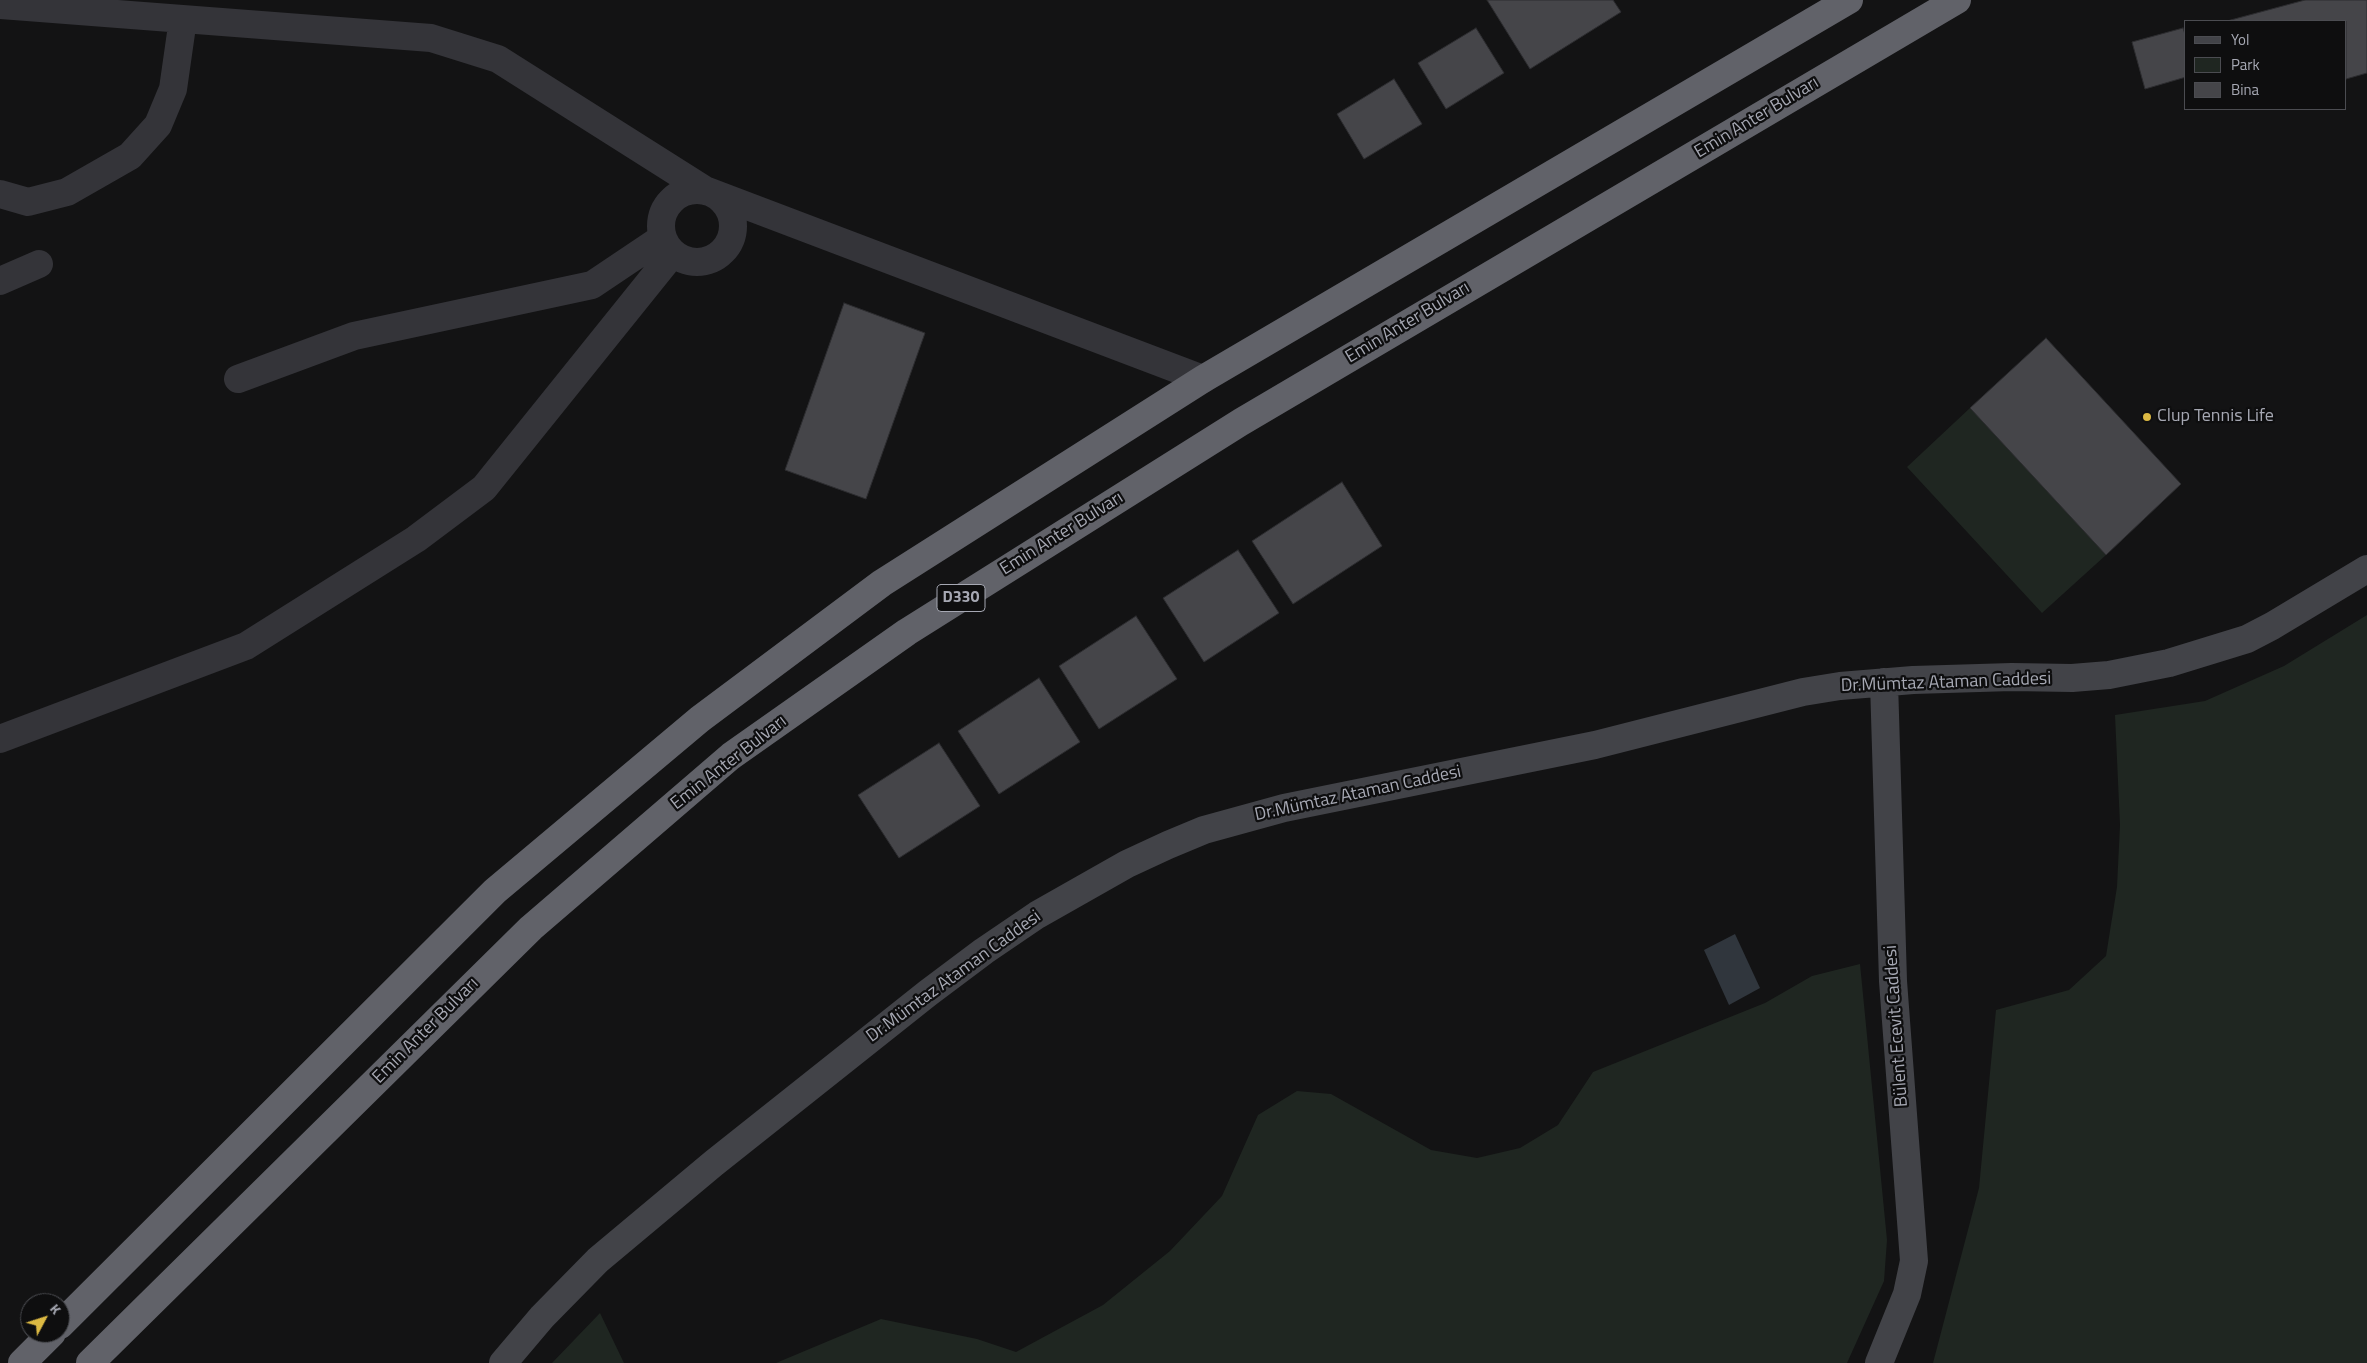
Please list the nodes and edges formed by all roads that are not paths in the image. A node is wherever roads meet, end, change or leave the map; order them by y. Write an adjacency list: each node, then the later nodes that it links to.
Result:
1 (1849, 0): 11 (highway)
2 (1957, 0): 18 (highway, Emin Anter Bulvarı / D330)
3 (0, 5): 4 (street)
4 (183, 19): 5 (street); 6 (street)
5 (705, 190): 7 (street); 7 (street); 11 (street)
6 (0, 194)
7 (668, 245): 10 (street); 14 (street)
8 (39, 264): 9 (street)
9 (0, 281)
10 (238, 379)
11 (1203, 379): 15 (highway)
12 (2367, 569): 13 (street, Dr.Mümtaz Ataman Caddesi)
13 (1884, 682): 19 (street, Dr.Mümtaz Ataman Caddesi); 20 (street, Bülent Ecevit Caddesi)
14 (0, 739)
15 (70, 1315)
16 (42, 1343): 17 (highway)
17 (22, 1363)
18 (90, 1363)
19 (503, 1363)
20 (1879, 1363)

